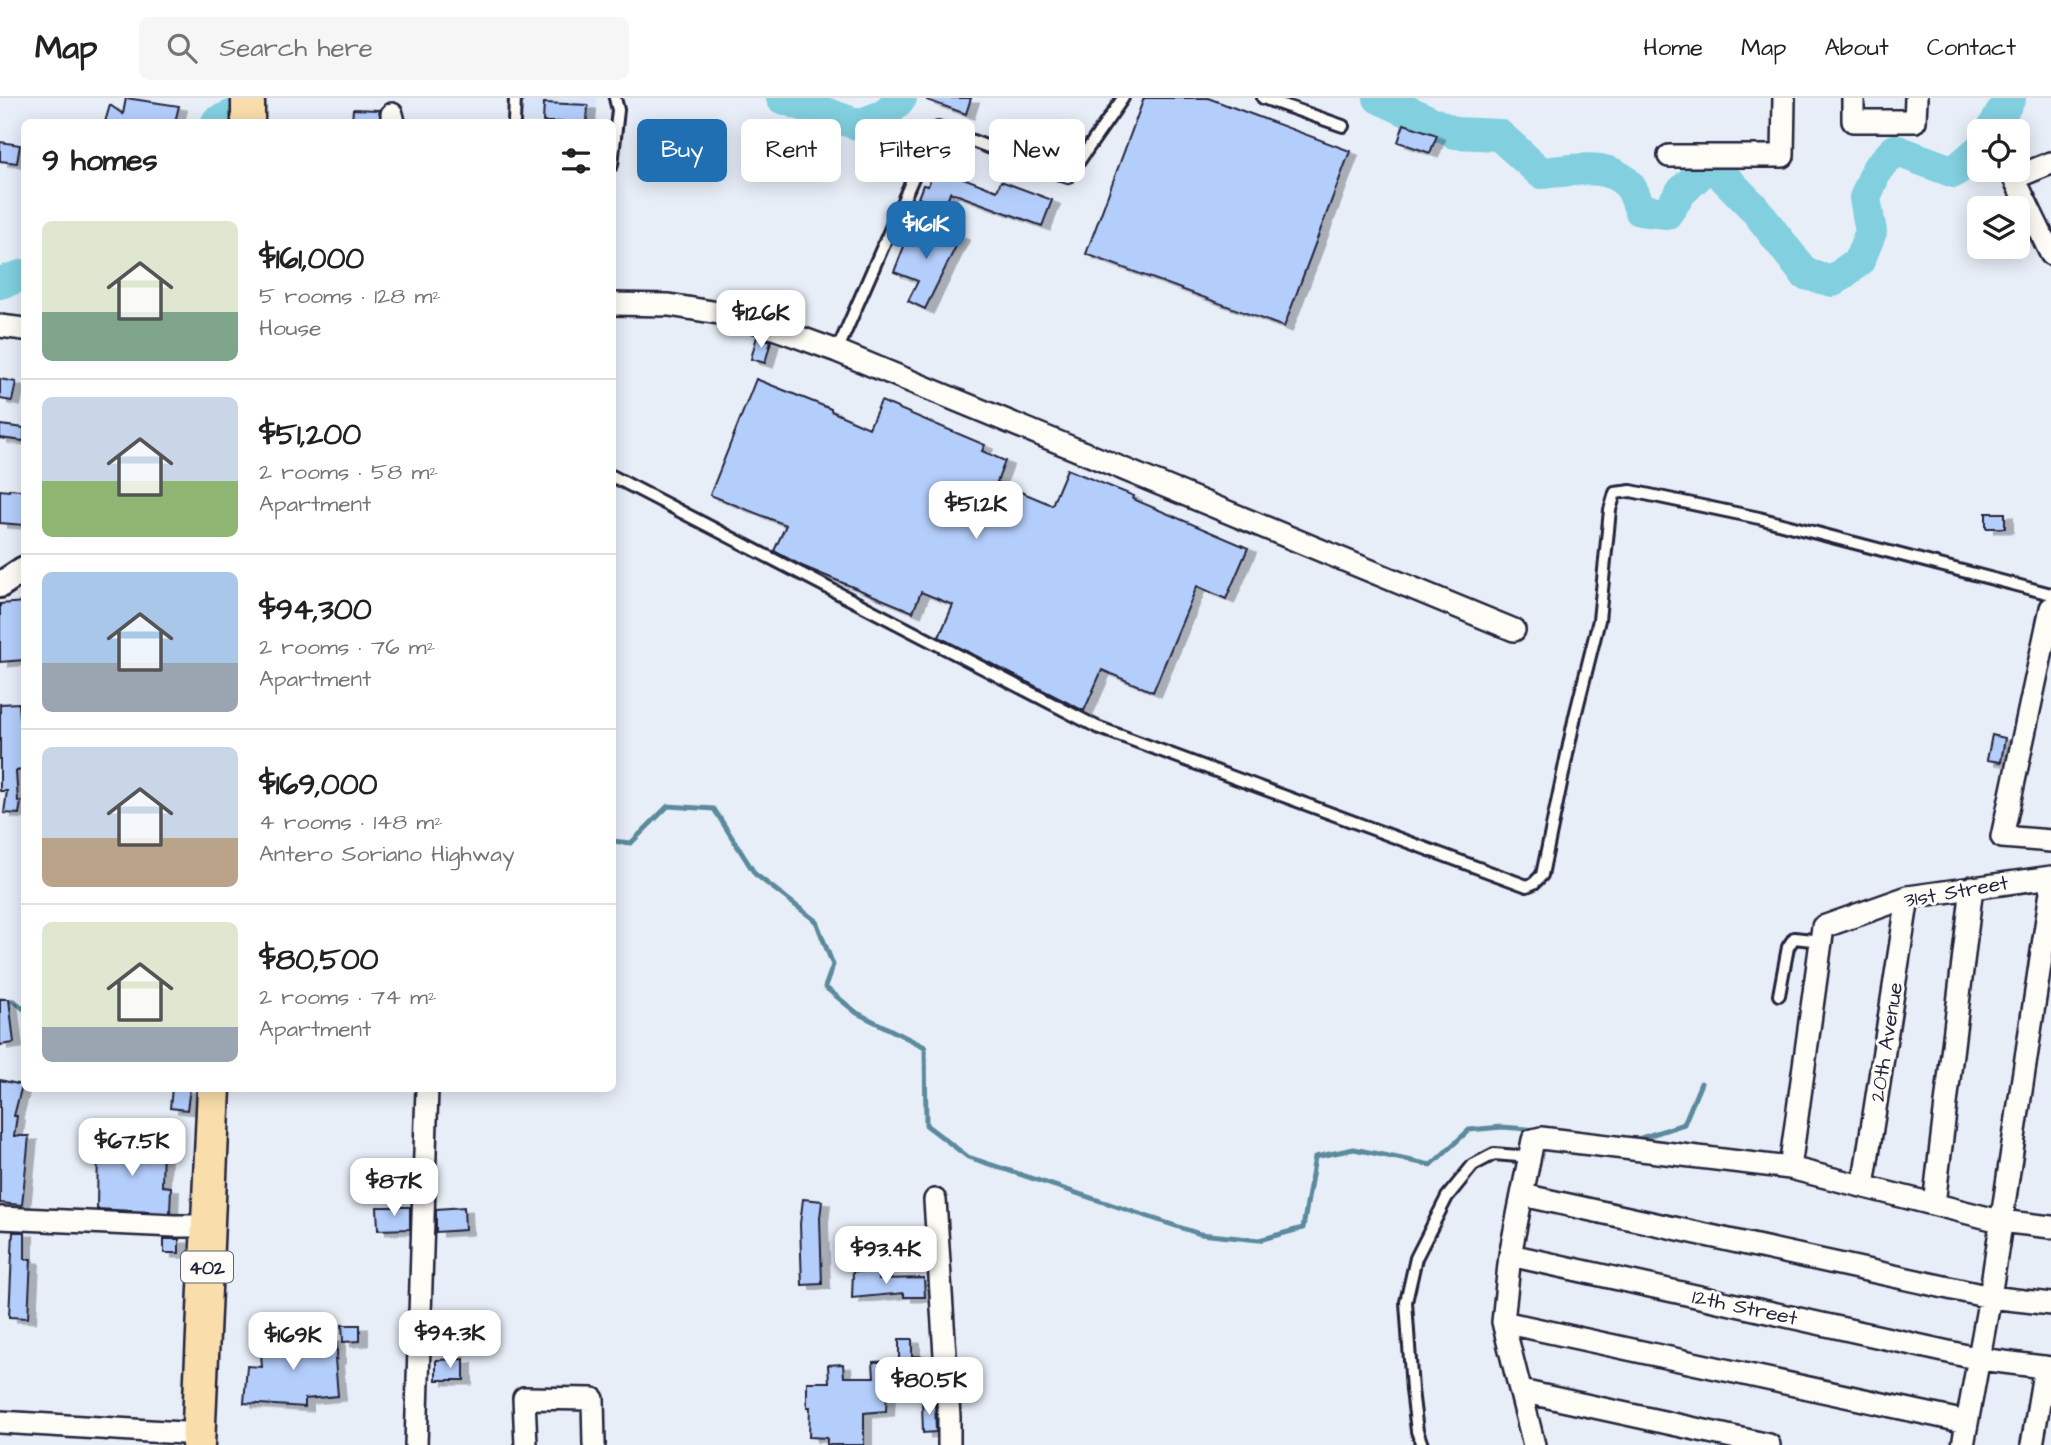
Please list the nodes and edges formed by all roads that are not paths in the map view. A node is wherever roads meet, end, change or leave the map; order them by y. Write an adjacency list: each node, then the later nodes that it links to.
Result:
1 (248, 98): 9 (main road)
2 (515, 98): 10 (lane)
3 (615, 98): 12 (lane)
4 (1123, 98): 19 (lane)
5 (1263, 98): 11 (lane)
6 (1784, 98): 13 (street)
7 (1853, 98): 8 (street)
8 (1916, 98)
9 (248, 119)
10 (514, 119)
11 (1343, 126)
12 (616, 128)
13 (1670, 156)
14 (2051, 163): 15 (street)
15 (2048, 241)
16 (616, 304): 19 (street)
17 (0, 326): 18 (street)
18 (21, 329)
19 (837, 351): 25 (street)
20 (616, 478): 23 (lane)
21 (21, 571): 22 (street)
22 (0, 585)
23 (2051, 594)
24 (2051, 608): 26 (street)
25 (1514, 630)
26 (2051, 841)
27 (2051, 877): 28 (street, 31st Street)
28 (1972, 887): 30 (street, 31st Street); 40 (street)
29 (2051, 892): 42 (street)
30 (1908, 897): 31 (street, 31st Street); 37 (street, 20th Avenue)
31 (1822, 934): 32 (lane); 36 (street)
32 (1779, 995)
33 (214, 1092): 43 (main road, 402)
34 (427, 1092): 55 (street)
35 (1530, 1157): 36 (street); 38 (street); 59 (lane)
36 (1790, 1168): 37 (street)
37 (1863, 1186): 40 (street)
38 (1524, 1195): 45 (street); 46 (street)
39 (935, 1200): 58 (street)
40 (1934, 1205): 42 (street)
41 (0, 1218): 43 (street)
42 (2000, 1222): 44 (street); 46 (street)
43 (209, 1226): 54 (main road, 402)
44 (2051, 1227)
45 (1510, 1255): 48 (street); 49 (street, 12th Street)
46 (1990, 1297): 47 (street); 49 (street)
47 (2051, 1304)
48 (1503, 1322): 51 (street); 53 (street)
49 (1980, 1359): 50 (street, 12th Street); 53 (street)
50 (2048, 1367): 63 (street)
51 (1521, 1391): 60 (street); 61 (street)
52 (0, 1422): 54 (street)
53 (1966, 1422): 62 (street)
54 (199, 1439)
55 (416, 1445)
56 (526, 1445): 57 (street)
57 (594, 1445)
58 (949, 1445)
59 (1422, 1445)
60 (1534, 1445)
61 (1769, 1445)
62 (1963, 1445)
63 (2032, 1445)

